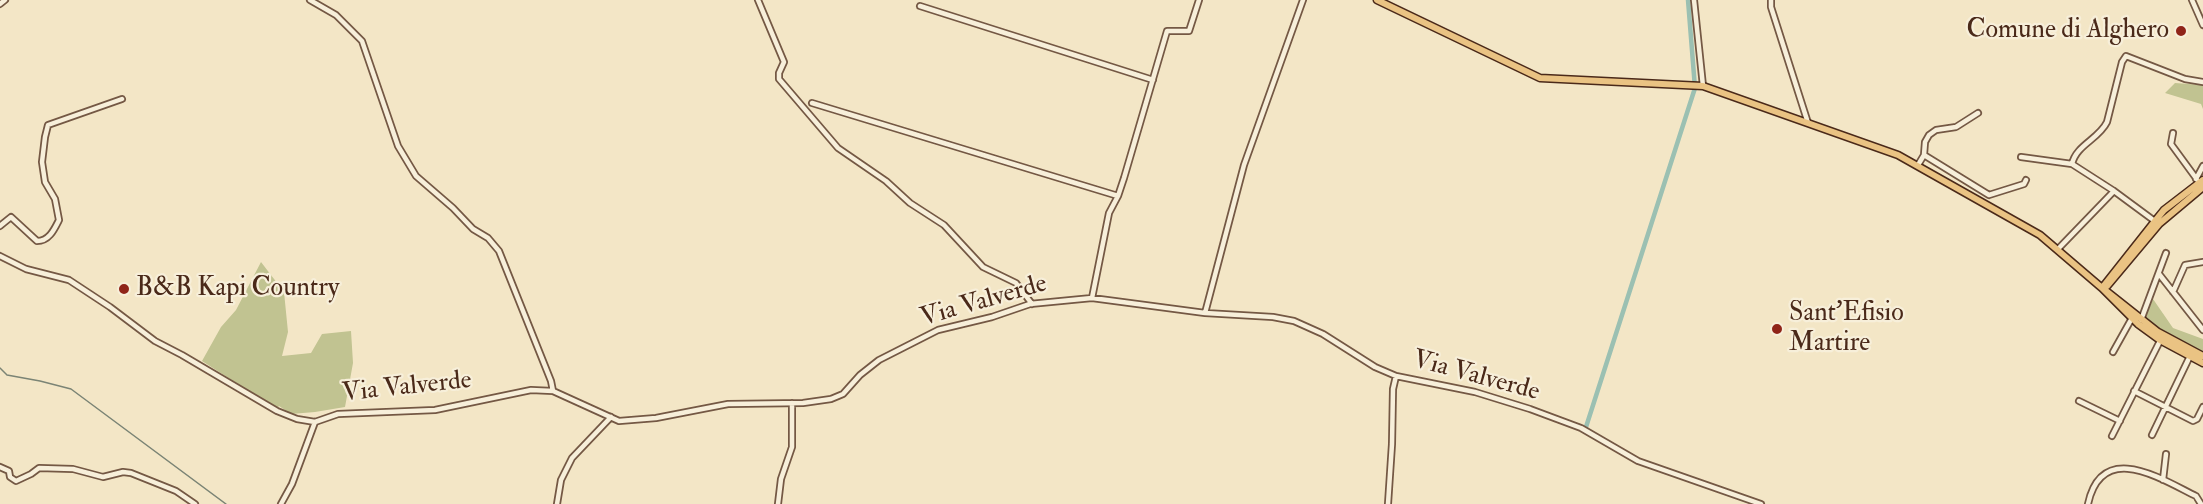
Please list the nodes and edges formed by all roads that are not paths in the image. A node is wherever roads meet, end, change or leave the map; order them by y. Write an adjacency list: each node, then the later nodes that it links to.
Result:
1 (5, 0): 10 (street)
2 (310, 0): 53 (street)
3 (758, 0): 42 (street)
4 (1199, 0): 13 (street)
5 (1303, 0): 43 (street)
6 (1377, 0): 15 (main road)
7 (1694, 0): 15 (street)
8 (1771, 0): 19 (street)
9 (2193, 0): 12 (street)
10 (0, 4)
11 (920, 6): 13 (street)
12 (2203, 23)
13 (1152, 80): 30 (street)
14 (2203, 82): 23 (street)
15 (1697, 86): 19 (main road)
16 (122, 99): 33 (street)
17 (812, 103): 30 (street)
18 (1978, 113): 21 (street)
19 (1808, 123): 24 (main road)
20 (2173, 134): 27 (street)
21 (1924, 155): 24 (street); 29 (street)
22 (2021, 157): 23 (street)
23 (2072, 164): 28 (street)
24 (1918, 165): 31 (main road)
25 (2203, 166): 27 (street)
26 (2026, 180): 29 (street)
27 (2201, 183): 32 (main road)
28 (2114, 191): 32 (street); 34 (street)
29 (1989, 195): 31 (street)
30 (1118, 196): 41 (street)
31 (1990, 206): 34 (main road)
32 (2157, 223): 39 (main road)
33 (0, 226)
34 (2058, 249): 39 (main road)
35 (2166, 254): 38 (street)
36 (0, 256): 61 (street, Via Valverde)
37 (2203, 262): 40 (street)
38 (2159, 274): 40 (street); 45 (street)
39 (2102, 288): 44 (main road); 45 (main road)
40 (2173, 292): 46 (street)
41 (1092, 298): 42 (street, Via Valverde); 43 (street, Via Valverde)
42 (1032, 303): 56 (street, Via Valverde)
43 (1205, 313): 52 (street, Via Valverde)
44 (2132, 318): 45 (main road); 48 (street)
45 (2140, 322): 47 (main road)
46 (2203, 330)
47 (2162, 337): 49 (main road); 54 (street)
48 (2113, 351)
49 (2191, 353): 50 (main road); 51 (main road); 58 (street)
50 (2203, 357)
51 (2203, 363)
52 (1396, 376): 71 (street); 72 (street, Via Valverde)
53 (553, 391): 59 (street, Via Valverde); 61 (street, Via Valverde)
54 (2134, 391): 58 (street); 60 (street)
55 (2079, 401): 60 (street)
56 (792, 403): 59 (street, Via Valverde); 70 (street)
57 (2203, 407): 58 (street)
58 (2166, 408): 62 (street)
59 (611, 417): 69 (street)
60 (2120, 421): 63 (street)
61 (315, 422): 68 (street)
62 (2152, 435)
63 (2112, 436)
64 (2166, 454): 66 (street)
65 (0, 467): 67 (street)
66 (2163, 480): 73 (street); 74 (street)
67 (195, 504)
68 (281, 504)
69 (557, 504)
70 (778, 504)
71 (1388, 504)
72 (1761, 504)
73 (2088, 504)
74 (2201, 504)

